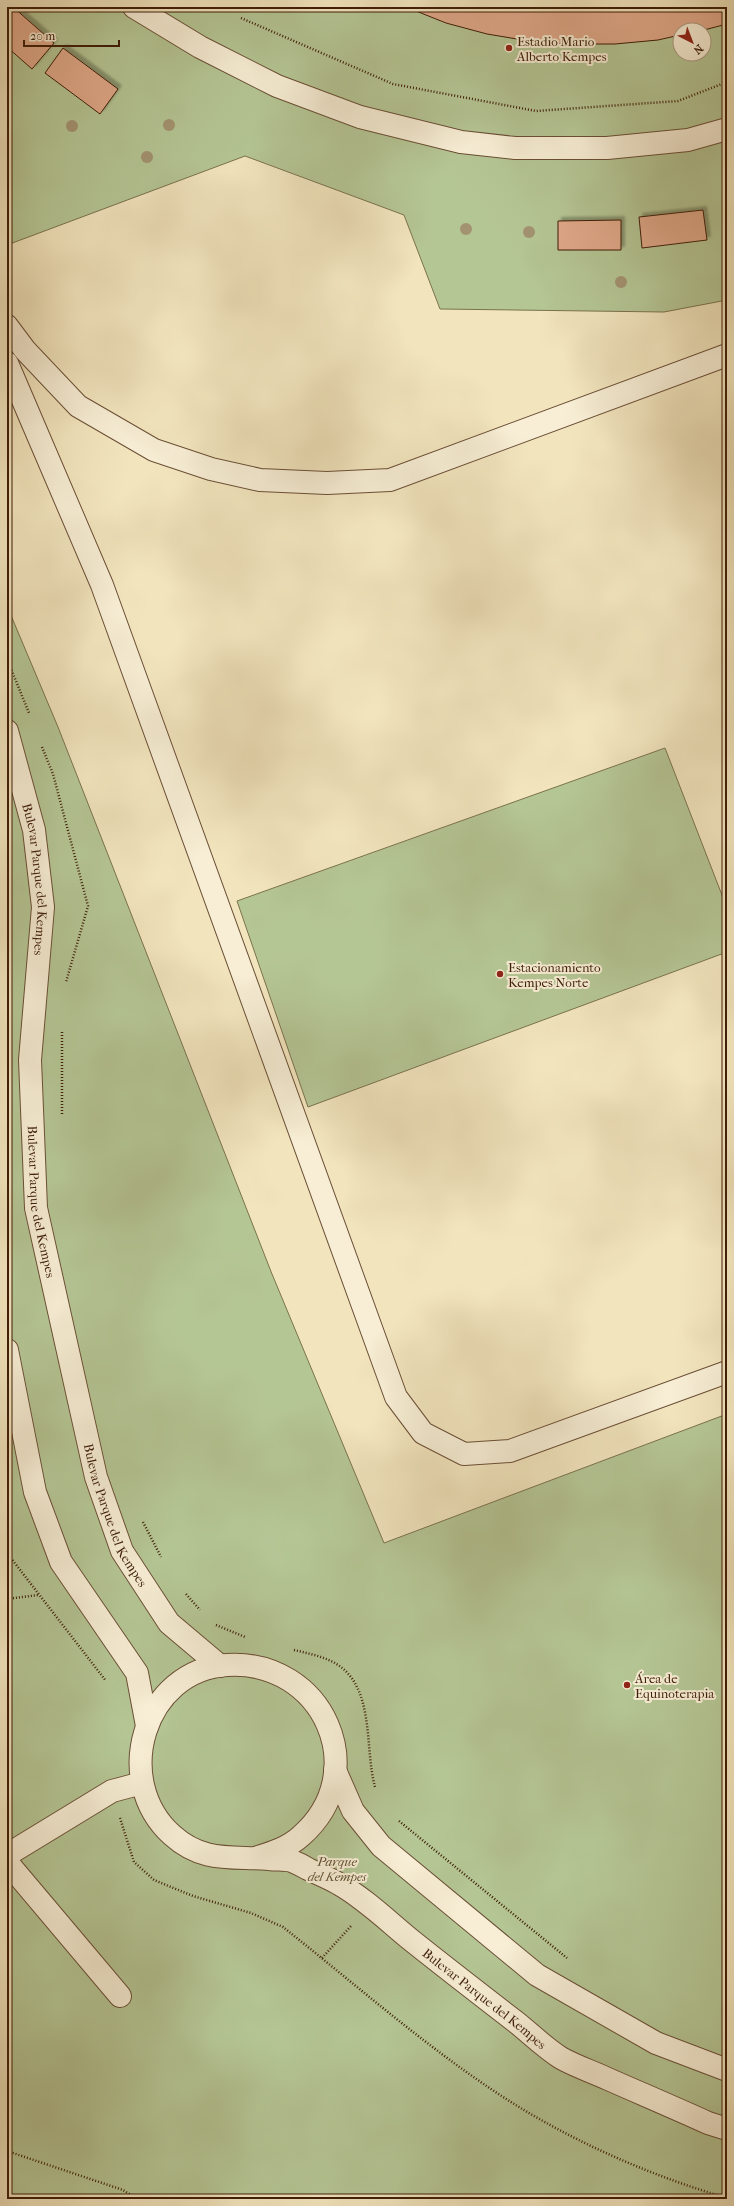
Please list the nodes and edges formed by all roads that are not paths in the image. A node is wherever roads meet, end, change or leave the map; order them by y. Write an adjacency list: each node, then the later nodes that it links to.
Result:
1 (134, 7): 2 (street)
2 (727, 129)
3 (7, 326): 4 (street)
4 (727, 355)
5 (7, 363): 8 (street)
6 (7, 731): 9 (street, Bulevar Parque del Kempes)
7 (7, 1350): 10 (street, Bulevar Parque del Kempes)
8 (727, 1372)
9 (220, 1666): 10 (street, Bulevar Parque del Kempes); 11 (street, Bulevar Parque del Kempes)
10 (146, 1726): 12 (street, Bulevar Parque del Kempes)
11 (335, 1770): 14 (street, Bulevar Parque del Kempes); 17 (street, Bulevar Parque del Kempes)
12 (142, 1783): 13 (street); 14 (street, Bulevar Parque del Kempes)
13 (7, 1855)
14 (254, 1858): 18 (street, Bulevar Parque del Kempes)
15 (7, 1862): 16 (street)
16 (120, 1996)
17 (727, 2070)
18 (727, 2129)

